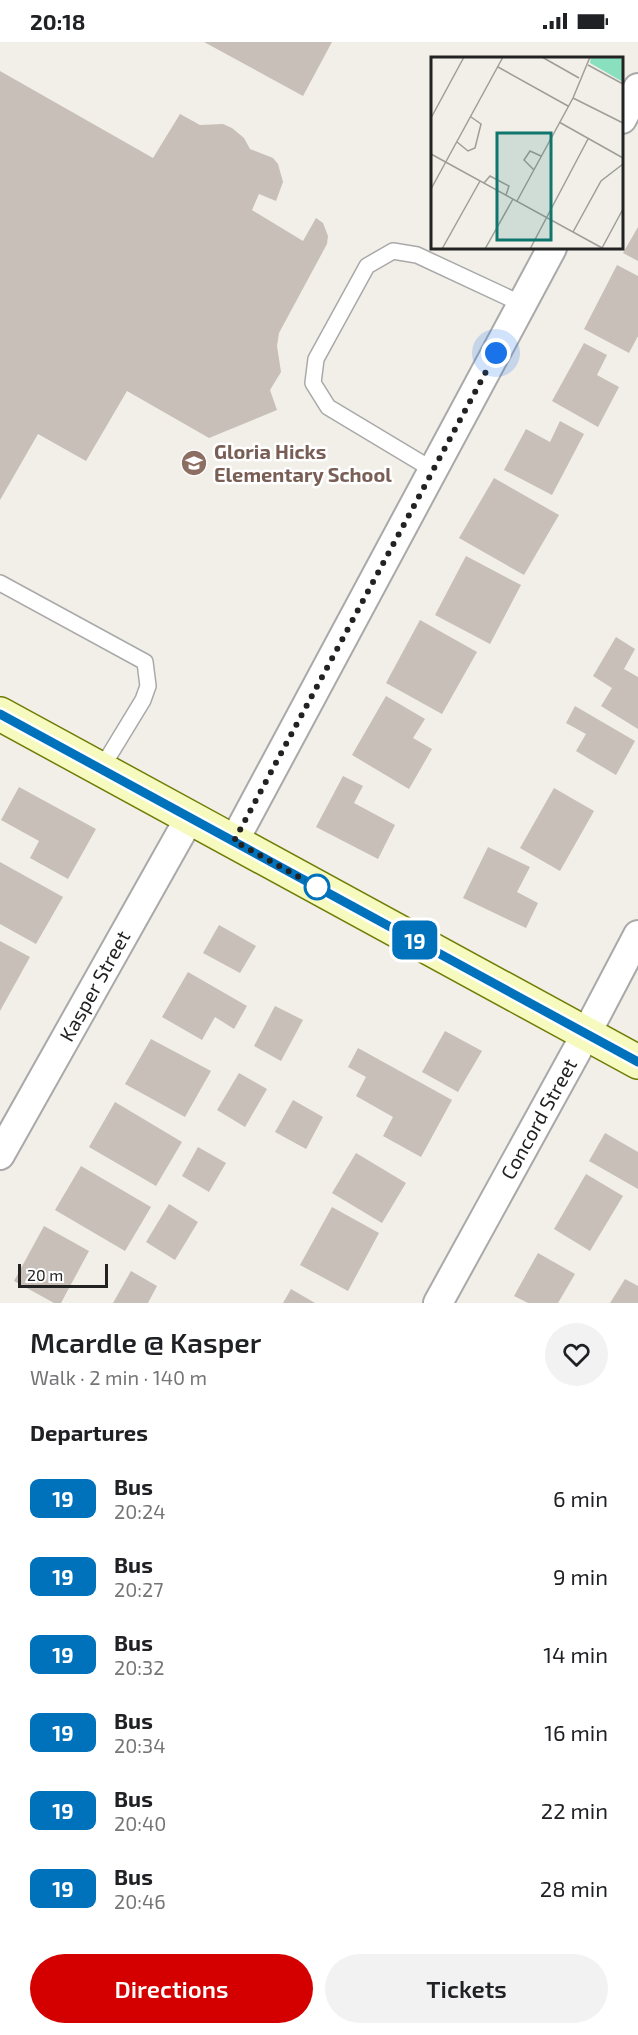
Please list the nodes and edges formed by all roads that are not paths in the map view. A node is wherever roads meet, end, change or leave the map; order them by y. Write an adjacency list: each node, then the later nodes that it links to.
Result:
1 (638, 88): 2 (street)
2 (623, 115)
3 (551, 249): 4 (street)
4 (522, 304): 5 (street); 5 (lane)
5 (433, 470): 10 (street)
6 (0, 583): 8 (lane)
7 (0, 714): 8 (main road)
8 (101, 769): 9 (main road)
9 (190, 817): 10 (main road); 14 (street, Kasper Street)
10 (234, 841): 12 (main road)
11 (638, 934): 12 (street, Concord Street)
12 (586, 1034): 13 (main road); 15 (street, Concord Street)
13 (638, 1062)
14 (0, 1155)
15 (438, 1303)

